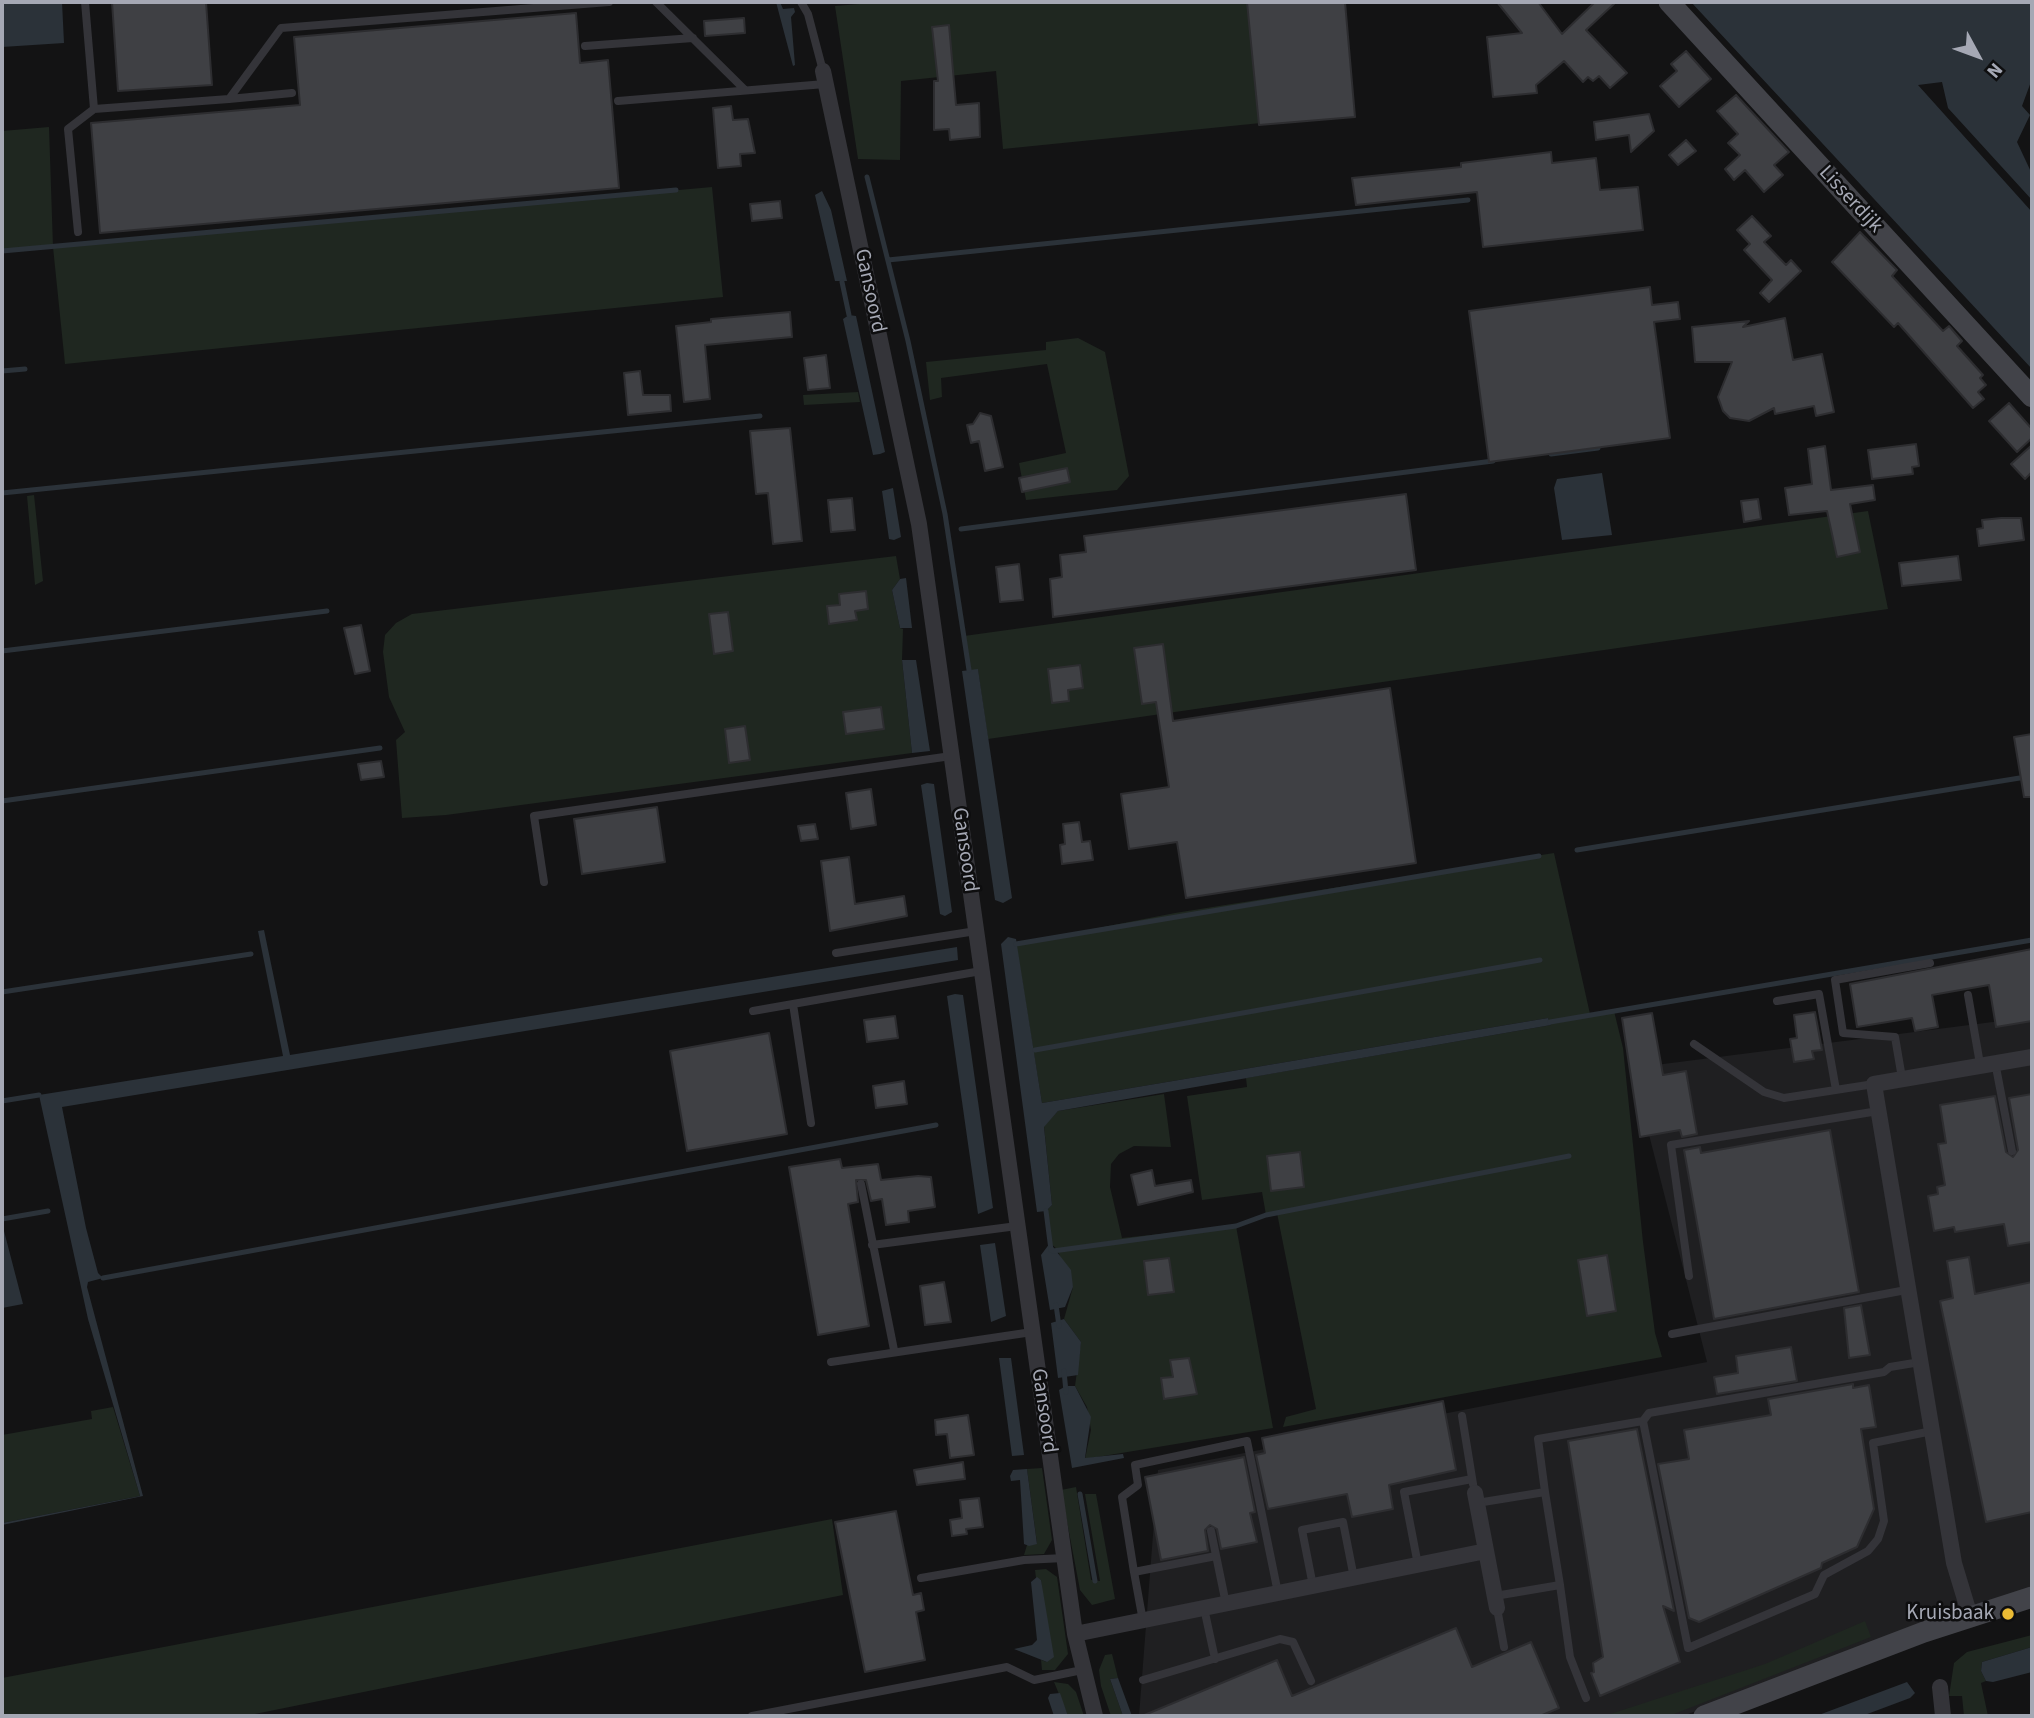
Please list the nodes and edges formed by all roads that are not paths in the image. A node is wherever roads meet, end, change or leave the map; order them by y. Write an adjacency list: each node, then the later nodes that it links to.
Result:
1 (85, 2): 13 (lane)
2 (609, 2): 11 (lane)
3 (656, 2): 6 (lane)
4 (801, 2): 8 (lane)
5 (1669, 2): 15 (street, Lisserdijk)
6 (693, 38): 7 (lane); 9 (lane)
7 (585, 46)
8 (824, 77): 9 (lane); 16 (street, Gansoord)
9 (745, 90): 12 (lane)
10 (292, 93): 11 (lane)
11 (229, 99): 13 (lane)
12 (618, 102)
13 (94, 109): 14 (lane)
14 (78, 232)
15 (2032, 397)
16 (951, 756): 17 (lane); 18 (street, Gansoord)
17 (544, 882)
18 (976, 931): 19 (lane); 21 (street, Gansoord)
19 (836, 953)
20 (1930, 963): 29 (lane)
21 (981, 971): 24 (lane); 36 (street, Gansoord)
22 (1968, 995): 28 (lane)
23 (1777, 1001): 31 (lane)
24 (793, 1004): 25 (lane); 33 (lane)
25 (753, 1011)
26 (1694, 1044): 31 (lane)
27 (2032, 1057): 28 (street)
28 (1988, 1063): 29 (street); 34 (lane)
29 (1902, 1078): 30 (street)
30 (1874, 1084): 31 (lane); 32 (street)
31 (1836, 1090)
32 (1878, 1111): 38 (lane); 39 (street)
33 (811, 1123)
34 (2012, 1152)
35 (861, 1184): 37 (lane)
36 (1017, 1226): 37 (lane); 40 (street, Gansoord)
37 (872, 1245): 42 (lane)
38 (1689, 1276)
39 (1906, 1290): 41 (lane); 44 (street)
40 (1032, 1332): 42 (lane); 53 (street, Gansoord)
41 (1672, 1334)
42 (894, 1350): 43 (lane)
43 (831, 1362)
44 (1920, 1362): 46 (lane); 47 (street)
45 (1462, 1416): 48 (lane)
46 (1643, 1421): 47 (lane); 49 (lane)
47 (1932, 1431): 65 (street)
48 (1475, 1492): 49 (lane); 51 (street); 54 (lane)
49 (1545, 1492): 58 (lane)
50 (1211, 1531): 52 (lane)
51 (1486, 1551): 54 (street); 62 (street)
52 (1216, 1556): 55 (lane); 63 (lane)
53 (1064, 1558): 56 (lane); 67 (street, Gansoord)
54 (1418, 1565): 57 (street)
55 (1134, 1572): 60 (lane); 66 (lane)
56 (921, 1578)
57 (1354, 1578): 59 (street); 59 (lane)
58 (1560, 1585): 62 (lane); 74 (lane)
59 (1313, 1586): 60 (street)
60 (1278, 1593): 63 (street)
61 (2032, 1597): 65 (street)
62 (1496, 1602): 68 (lane)
63 (1226, 1604): 64 (street)
64 (1204, 1608): 66 (street); 69 (lane)
65 (1970, 1616): 77 (street)
66 (1143, 1621): 67 (street)
67 (1075, 1634): 70 (street, Gansoord)
68 (1504, 1647)
69 (1215, 1659): 71 (lane); 72 (lane)
70 (1082, 1670): 75 (lane); 76 (street, Gansoord)
71 (1143, 1679)
72 (1311, 1681)
73 (1940, 1687): 78 (street)
74 (1586, 1699)
75 (752, 1716)
76 (1095, 1716)
77 (1704, 1716)
78 (1943, 1716)

